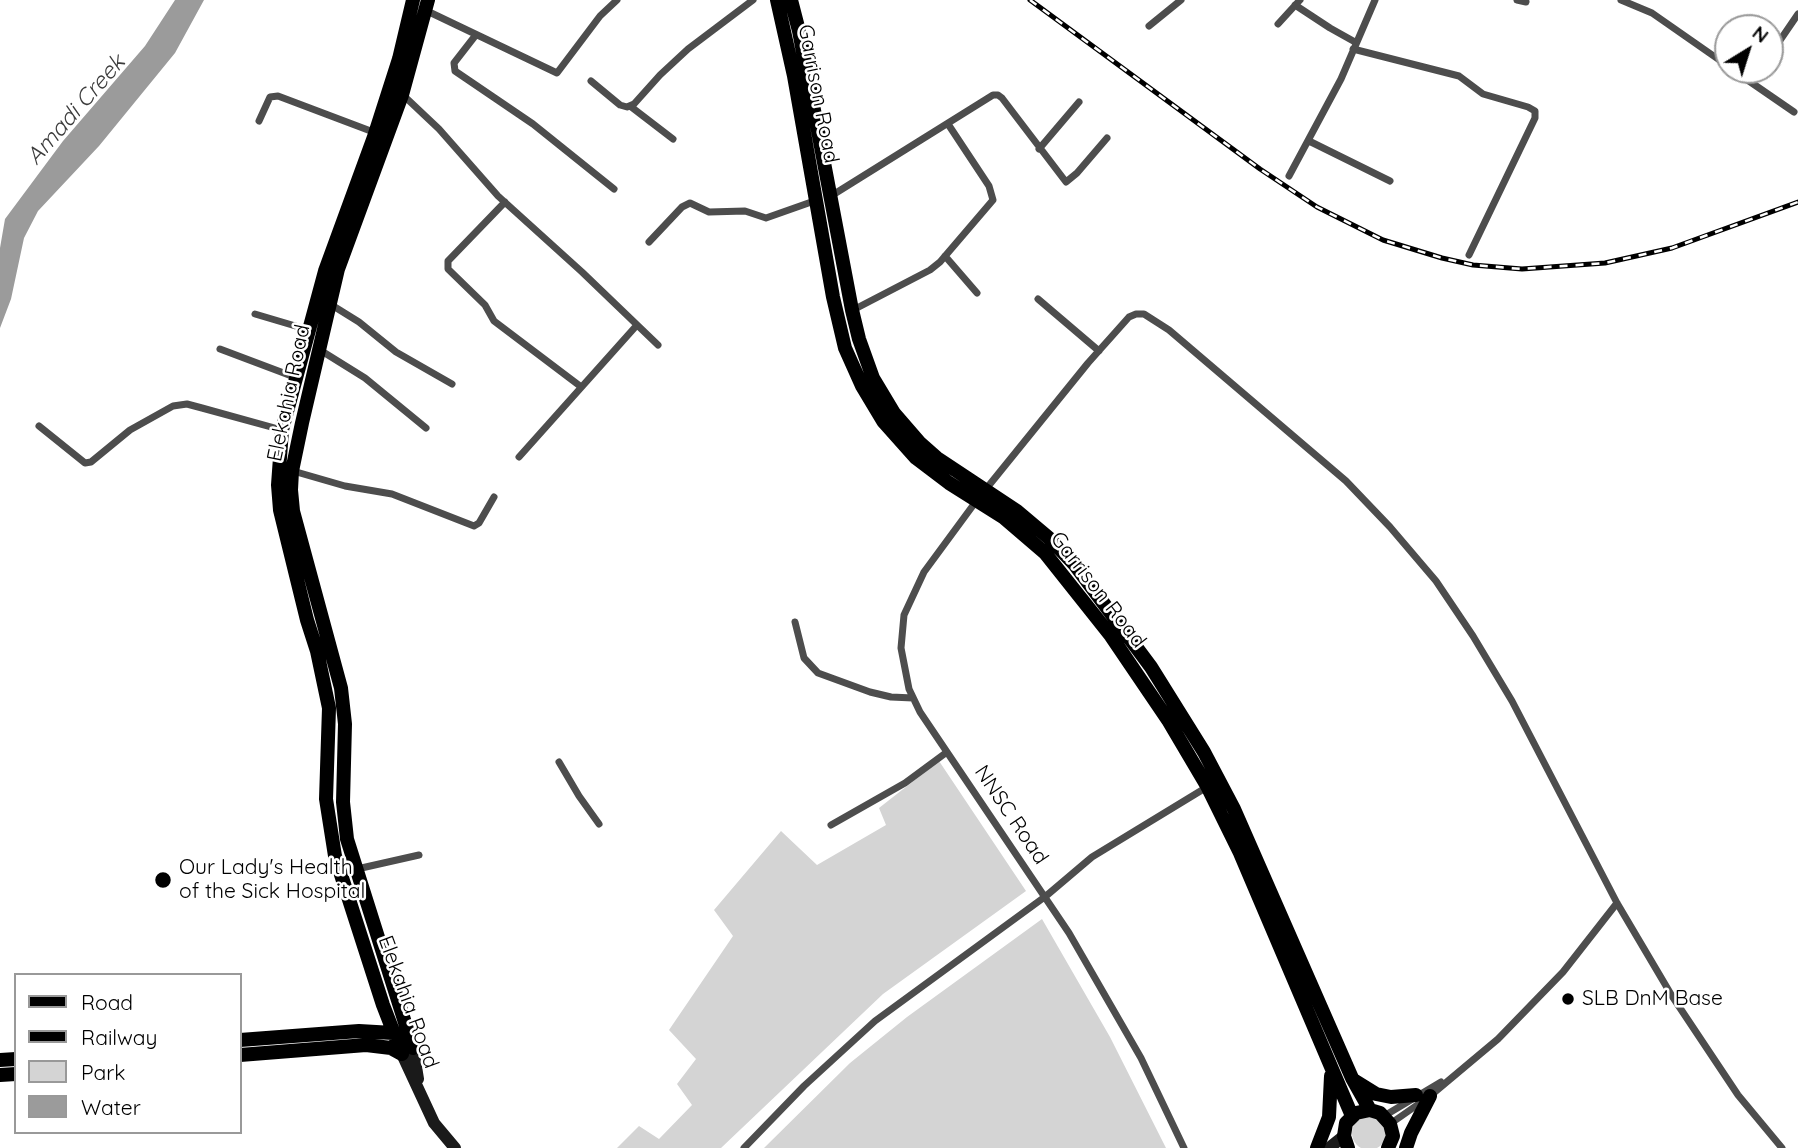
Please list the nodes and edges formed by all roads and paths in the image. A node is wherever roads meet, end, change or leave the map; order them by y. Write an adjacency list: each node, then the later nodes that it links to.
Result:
1 (413, 0): 28 (main road, Elekahia Road)
2 (617, 0): 17 (street)
3 (753, 0): 24 (street)
4 (777, 0): 36 (main road, Garrison Road)
5 (791, 0): 36 (main road, Garrison Road)
6 (1181, 0): 15 (street)
7 (1375, 0): 18 (street)
8 (1517, 0): 10 (street)
9 (1620, 0): 19 (street)
10 (1526, 2)
11 (1297, 3): 14 (street); 18 (street)
12 (426, 5): 17 (street); 22 (main road, Elekahia Road)
13 (1798, 14): 16 (street)
14 (1278, 24)
15 (1149, 26)
16 (1784, 34)
17 (475, 36): 35 (street)
18 (1354, 45): 31 (street); 39 (street)
19 (1714, 56)
20 (591, 81): 24 (street)
21 (1755, 84): 25 (street)
22 (402, 95): 37 (street); 43 (main road, Elekahia Road)
23 (1079, 102): 32 (street)
24 (630, 106): 30 (street)
25 (1794, 112)
26 (259, 121): 28 (street)
27 (948, 124): 32 (street); 36 (street); 40 (street)
28 (376, 133): 47 (main road, Elekahia Road)
29 (1107, 138): 32 (street)
30 (673, 139)
31 (1309, 141): 33 (street); 34 (street)
32 (1039, 149)
33 (1289, 176)
34 (1390, 181)
35 (614, 189)
36 (823, 198): 38 (street); 44 (main road, Garrison Road); 60 (main road, Garrison Road)
37 (505, 202): 46 (street); 54 (street)
38 (649, 242)
39 (1469, 255)
40 (946, 256): 41 (street); 44 (street)
41 (977, 293)
42 (1038, 299): 51 (street)
43 (330, 304): 50 (main road, Elekahia Road); 53 (street)
44 (852, 310): 60 (main road, Garrison Road)
45 (255, 314): 47 (street)
46 (637, 325): 48 (street); 54 (street)
47 (309, 330): 52 (main road, Elekahia Road)
48 (658, 345)
49 (220, 349): 52 (street)
50 (319, 350): 56 (street); 59 (main road, Elekahia Road)
51 (1098, 351): 60 (street, NNSC Road); 72 (street, NNSC Road)
52 (297, 378): 57 (main road, Elekahia Road)
53 (453, 384)
54 (580, 386): 58 (street)
55 (39, 426): 57 (street)
56 (426, 428)
57 (282, 430): 73 (main road, Elekahia Road)
58 (519, 457)
59 (292, 471): 61 (street); 70 (main road, Elekahia Road)
60 (981, 494): 63 (street, NNSC Road); 66 (main road, Garrison Road); 82 (main road, Garrison Road)
61 (494, 497)
62 (796, 622): 63 (street)
63 (913, 698): 64 (street, NNSC Road)
64 (947, 752): 68 (street); 71 (street, NNSC Road)
65 (559, 762): 67 (street)
66 (1207, 786): 71 (street); 81 (main road, Garrison Road)
67 (599, 824)
68 (831, 825)
69 (419, 855): 70 (street)
70 (356, 869): 74 (main road, Elekahia Road)
71 (1046, 896): 89 (street); 90 (street, NNSC Road)
72 (1617, 903): 83 (street); 95 (street)
73 (383, 1005): 75 (main road); 76 (main road, Elekahia Road)
74 (402, 1013): 76 (main road); 79 (main road, Elekahia Road)
75 (359, 1031): 76 (main road); 77 (main road)
76 (393, 1033): 78 (main road); 79 (main road, Elekahia Road)
77 (242, 1041)
78 (366, 1045): 79 (main road); 80 (main road)
79 (407, 1051): 88 (street, Elekahia Road)
80 (242, 1055)
81 (1331, 1068): 85 (main road, Garrison Road); 91 (main road)
82 (1352, 1078): 84 (main road); 86 (main road, Garrison Road)
83 (1448, 1079): 84 (street); 84 (street)
84 (1423, 1095): 86 (street); 86 (street); 94 (main road)
85 (1352, 1116): 86 (main road); 87 (main road)
86 (1381, 1117): 93 (main road)
87 (1346, 1142): 92 (street)
88 (455, 1148)
89 (744, 1148)
90 (1184, 1148)
91 (1317, 1148)
92 (1329, 1148)
93 (1388, 1148)
94 (1406, 1148)
95 (1782, 1148)

